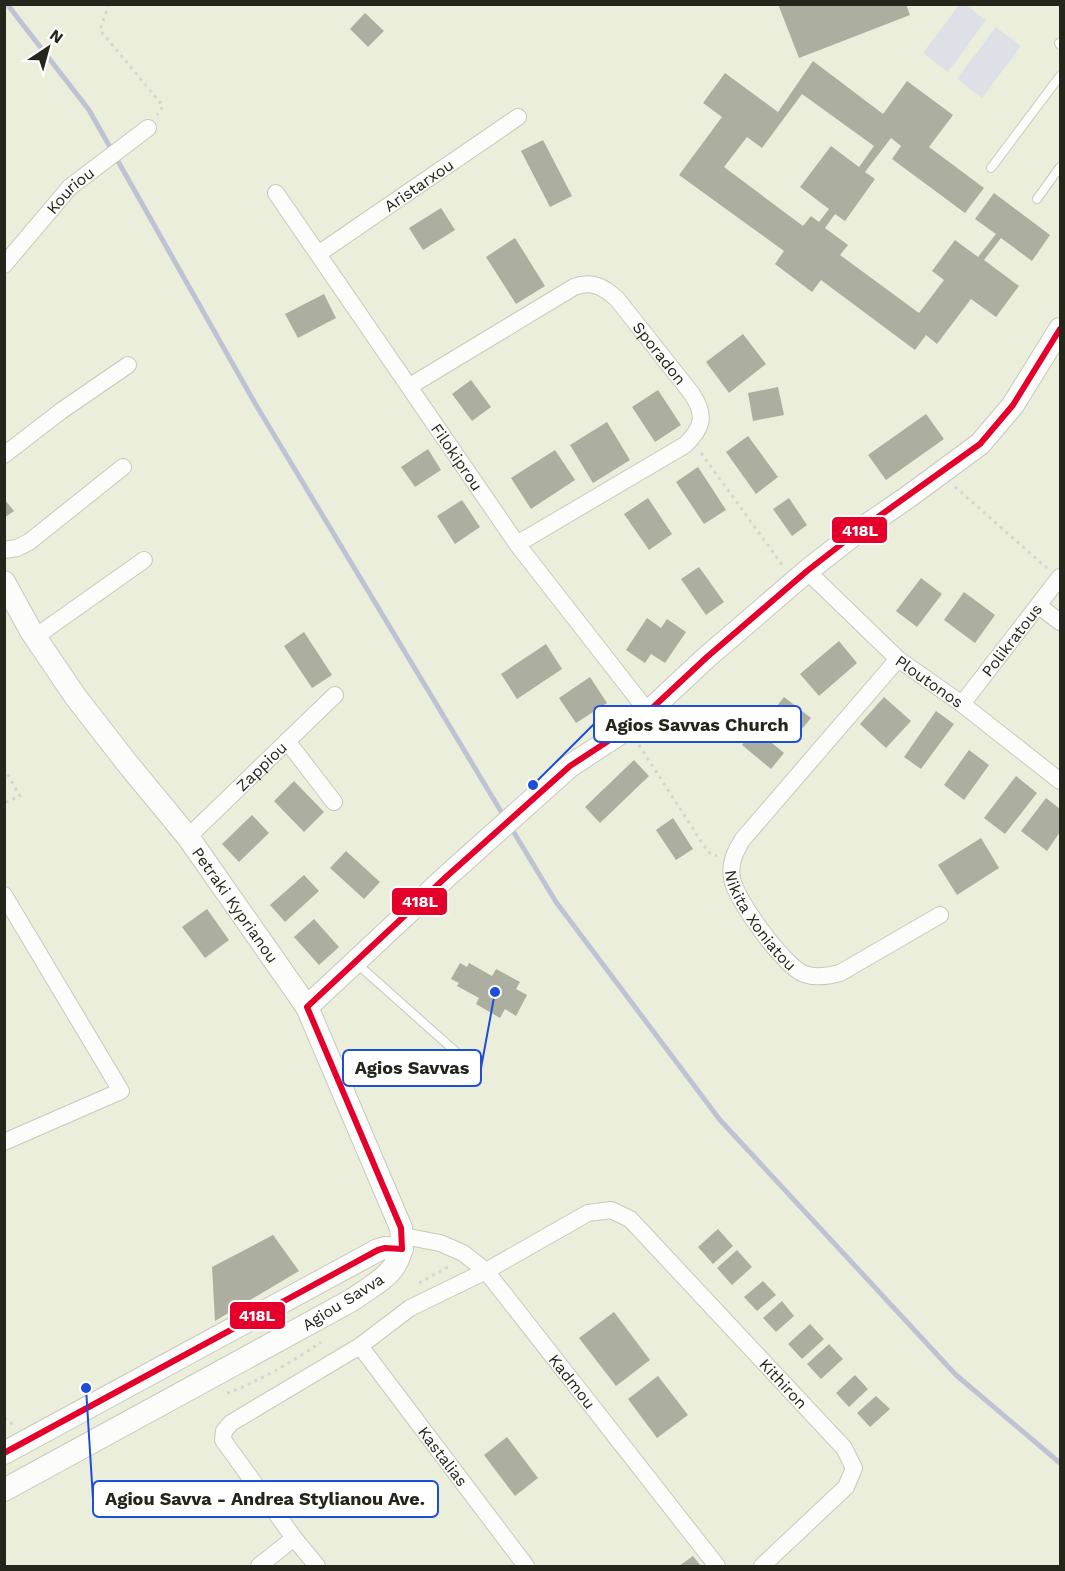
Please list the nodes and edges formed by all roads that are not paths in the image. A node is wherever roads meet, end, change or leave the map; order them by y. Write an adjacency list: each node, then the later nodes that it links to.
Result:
1 (1060, 76): 5 (lane)
2 (518, 117): 8 (street, Aristarxou)
3 (148, 128): 9 (street, Kouriou)
4 (1060, 167): 7 (lane)
5 (991, 168)
6 (276, 193): 8 (street, Filokiprou)
7 (1037, 199)
8 (318, 254): 12 (street, Filokiprou)
9 (4, 265)
10 (1060, 329): 18 (main road)
11 (128, 365): 13 (street)
12 (410, 386): 15 (street, Filokiprou); 15 (street, Sporadon)
13 (4, 455)
14 (123, 467): 16 (street)
15 (516, 544): 27 (street, Filokiprou)
16 (4, 550)
17 (144, 560): 23 (street)
18 (801, 577): 24 (street, Ploutonos); 27 (main road)
19 (1060, 578): 21 (street, Polikratous)
20 (6, 589): 23 (main road, Petraki Kyprianou)
21 (1040, 606): 22 (street); 26 (street, Polikratous)
22 (1060, 622)
23 (35, 637): 31 (main road, Petraki Kyprianou)
24 (898, 659): 26 (street, Ploutonos); 33 (street, Nikita Xoniatou)
25 (335, 694): 28 (street, Zappiou)
26 (962, 704): 29 (street, Ploutonos)
27 (648, 712): 34 (main road)
28 (287, 741): 30 (street); 31 (street, Zappiou)
29 (1060, 781)
30 (334, 802)
31 (188, 837): 35 (main road, Petraki Kyprianou)
32 (4, 895): 37 (street)
33 (940, 915)
34 (355, 962): 35 (main road); 36 (lane)
35 (307, 1007): 38 (main road, Petraki Kyprianou)
36 (455, 1051)
37 (4, 1142)
38 (402, 1243): 39 (street, Kadmou); 41 (main road, Agiou Savva); 42 (main road, Agiou Savva)
39 (486, 1271): 40 (street); 47 (street, Kadmou); 48 (street, Kithiron)
40 (360, 1346): 43 (street); 46 (street, Kastalias)
41 (4, 1453)
42 (4, 1490)
43 (294, 1538): 44 (street); 45 (street)
44 (259, 1566)
45 (317, 1566)
46 (526, 1566)
47 (717, 1566)
48 (762, 1566)

